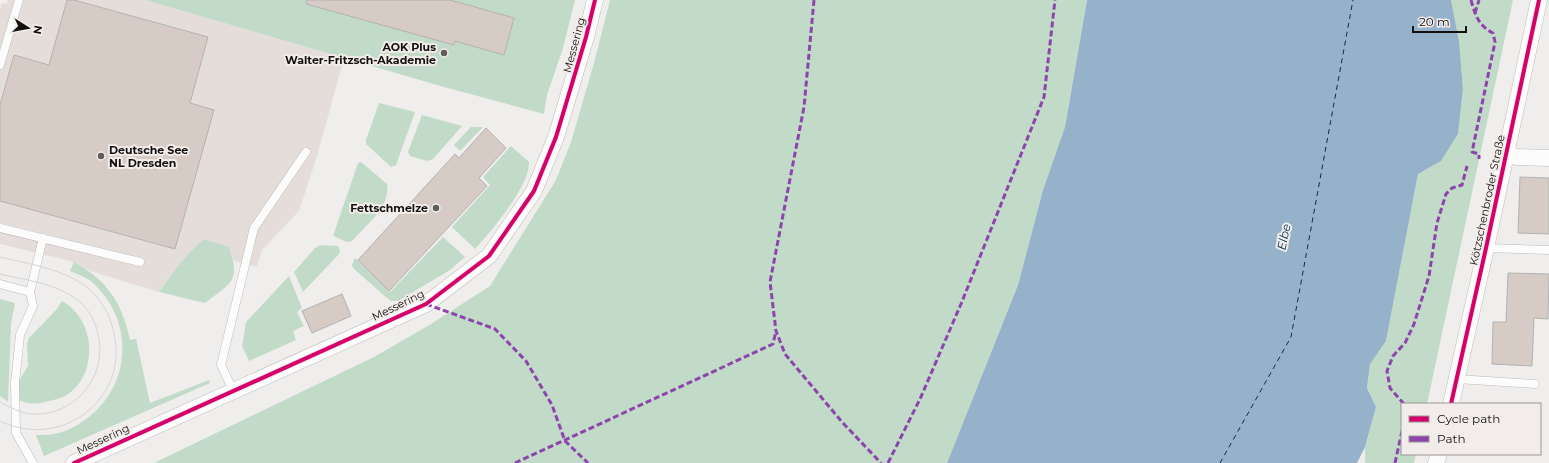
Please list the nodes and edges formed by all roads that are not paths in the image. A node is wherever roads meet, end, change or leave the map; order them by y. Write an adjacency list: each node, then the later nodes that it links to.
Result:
1 (19, 0): 4 (lane)
2 (595, 0): 17 (street, Messering)
3 (1539, 0): 6 (street, Kötzschenbroder Straße)
4 (0, 65)
5 (306, 152): 17 (lane)
6 (1506, 155): 7 (street); 10 (street, Kötzschenbroder Straße)
7 (1549, 158)
8 (0, 228): 9 (lane)
9 (43, 238): 12 (lane); 14 (lane)
10 (1486, 248): 11 (lane); 15 (street, Kötzschenbroder Straße)
11 (1549, 250)
12 (140, 262)
13 (0, 284): 14 (lane)
14 (30, 292): 19 (lane)
15 (1457, 379): 16 (lane); 18 (street, Kötzschenbroder Straße)
16 (1535, 384)
17 (233, 390): 20 (street, Messering)
18 (1451, 403)
19 (33, 463)
20 (74, 463)

